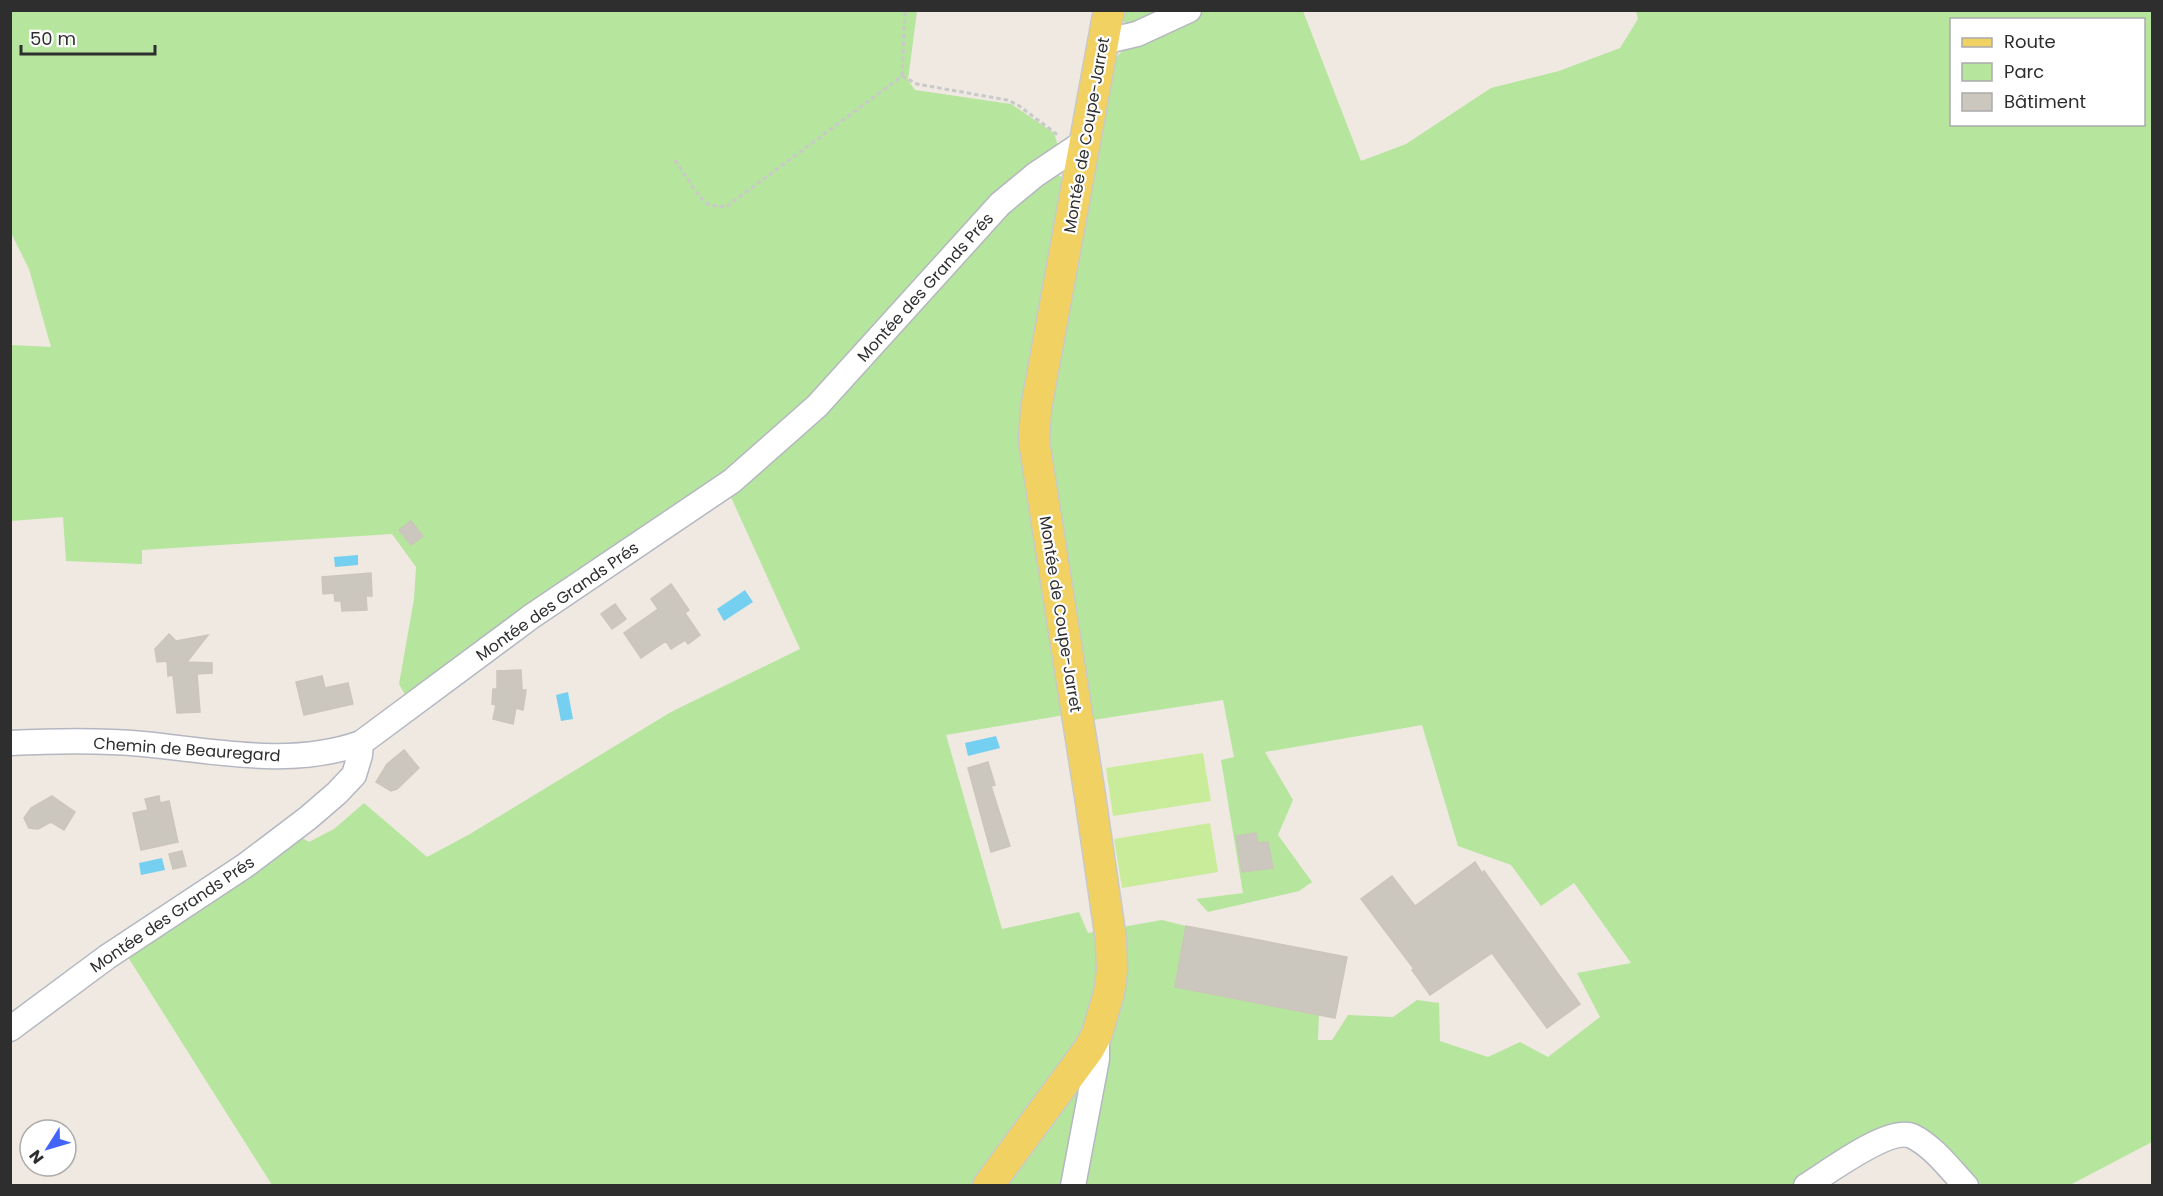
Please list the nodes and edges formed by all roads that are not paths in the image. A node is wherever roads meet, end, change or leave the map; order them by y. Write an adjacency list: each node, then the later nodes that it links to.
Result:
1 (1109, 10): 3 (main road, Montée de Coupe-Jarret)
2 (1189, 10): 3 (street)
3 (1103, 42): 4 (main road, Montée de Coupe-Jarret)
4 (1081, 145): 6 (street, Montée des Grands Prés); 8 (main road, Montée de Coupe-Jarret)
5 (10, 743): 6 (street, Chemin de Beauregard)
6 (361, 743): 7 (street, Montée des Grands Prés)
7 (10, 1029)
8 (1097, 1034): 9 (main road, Montée de Coupe-Jarret); 10 (street)
9 (988, 1185)
10 (1074, 1185)
11 (1806, 1185): 12 (street)
12 (1966, 1185)

